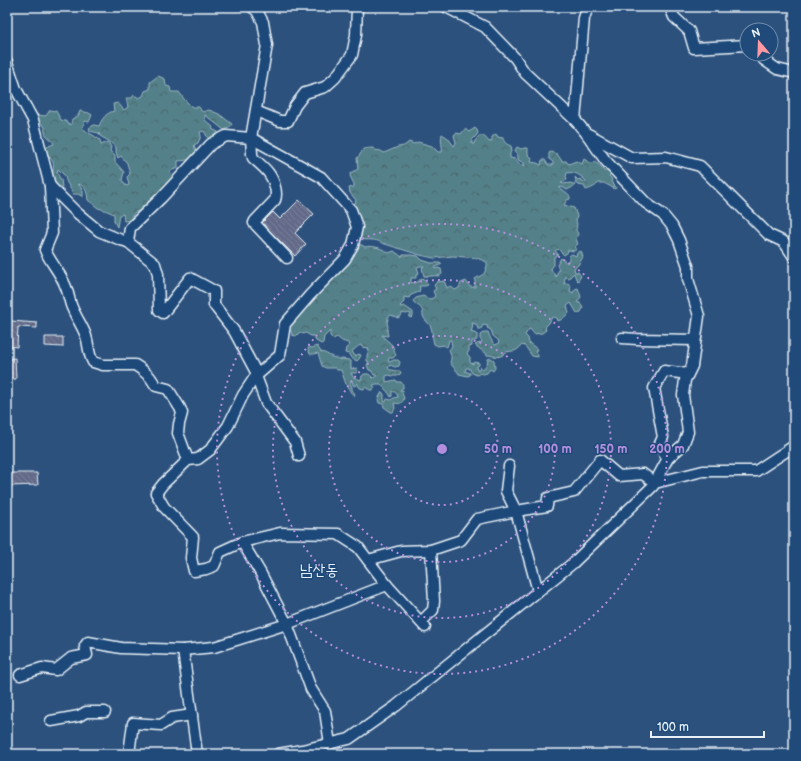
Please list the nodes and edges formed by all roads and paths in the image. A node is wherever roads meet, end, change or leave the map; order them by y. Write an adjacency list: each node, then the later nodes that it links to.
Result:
1 (252, 7): 10 (street)
2 (356, 7): 10 (street)
3 (446, 7): 11 (street)
4 (588, 7): 11 (street)
5 (670, 7): 6 (street)
6 (739, 45)
7 (7, 62): 14 (street)
8 (767, 62): 9 (street)
9 (794, 73)
10 (256, 111): 13 (street)
11 (575, 120): 12 (street)
12 (586, 133): 16 (street); 19 (street)
13 (251, 138): 15 (street); 17 (street); 21 (street)
14 (50, 186): 15 (street); 25 (street)
15 (128, 242): 21 (street)
16 (794, 257)
17 (287, 258)
18 (622, 338): 19 (street)
19 (696, 340): 20 (street)
20 (688, 374): 24 (street); 24 (street)
21 (256, 376): 23 (street); 25 (street)
22 (794, 446): 27 (street)
23 (299, 456)
24 (668, 458): 27 (street)
25 (188, 460): 29 (street)
26 (509, 466): 28 (street)
27 (655, 483): 28 (street); 33 (street)
28 (516, 511): 30 (street); 33 (street)
29 (242, 542): 31 (street); 34 (street)
30 (431, 550): 31 (street); 32 (street)
31 (368, 560): 32 (street)
32 (387, 585): 34 (street)
33 (538, 591): 40 (street)
34 (287, 624): 35 (street); 40 (street)
35 (183, 650): 36 (street); 38 (street)
36 (20, 675)
37 (105, 712): 39 (street)
38 (192, 715): 41 (street); 42 (street)
39 (51, 721)
40 (330, 744): 43 (street)
41 (129, 754)
42 (197, 754)
43 (278, 754)

